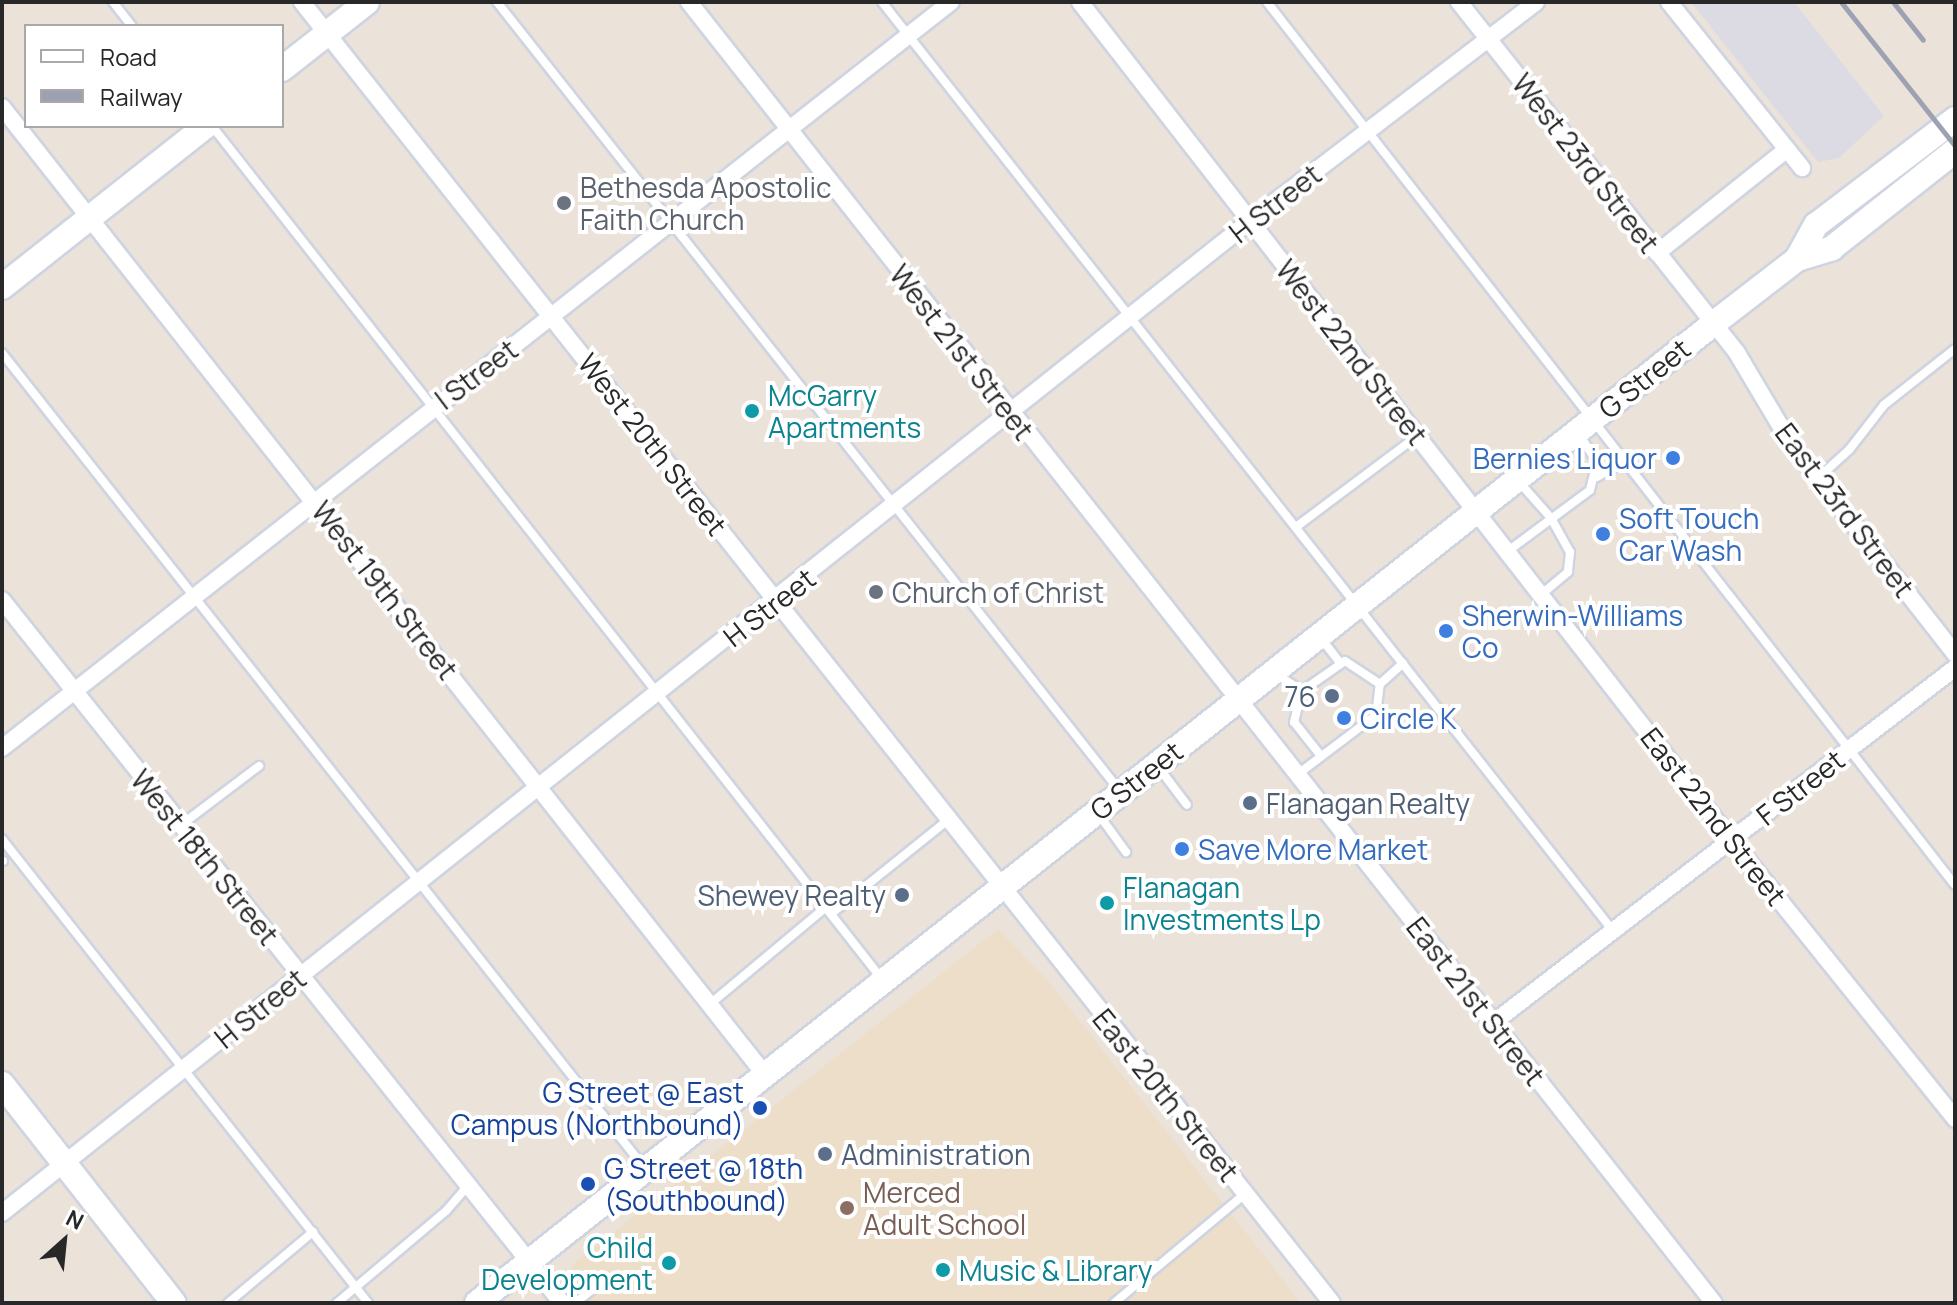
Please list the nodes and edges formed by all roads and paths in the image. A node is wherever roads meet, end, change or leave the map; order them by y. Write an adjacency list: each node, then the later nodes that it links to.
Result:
1 (113, 2): 13 (lane)
2 (302, 2): 14 (street, West 20th Street)
3 (367, 2): 14 (main road)
4 (497, 2): 29 (lane)
5 (689, 2): 22 (street, West 21st Street)
6 (882, 2): 15 (lane)
7 (951, 2): 15 (street, I Street)
8 (1080, 2): 28 (street, West 22nd Street)
9 (1267, 2): 23 (lane)
10 (1459, 2): 16 (street, West 23rd Street)
11 (1536, 2): 16 (street, H Street)
12 (1669, 2): 24 (street)
13 (130, 24)
14 (328, 34): 17 (main road); 33 (street, West 20th Street)
15 (908, 35): 22 (street, I Street); 34 (lane)
16 (1488, 38): 23 (street, H Street); 30 (street, West 23rd Street)
17 (284, 67)
18 (2, 107): 27 (street, West 19th Street)
19 (1955, 119): 31 (main road, G Street)
20 (206, 128): 27 (main road)
21 (211, 128): 38 (lane)
22 (790, 129): 29 (street, I Street); 39 (street, West 21st Street)
23 (1368, 132): 28 (street, H Street); 40 (lane)
24 (1786, 150): 26 (street); 30 (street)
25 (1955, 151): 31 (main road, G Street)
26 (1802, 168)
27 (89, 218): 32 (main road); 46 (street, West 19th Street)
28 (1250, 221): 34 (street, H Street); 41 (street, West 22nd Street)
29 (670, 225): 33 (street, I Street); 47 (lane)
30 (1657, 253): 35 (street, West 23rd Street)
31 (1797, 259): 35 (main road, G Street)
32 (2, 287)
33 (552, 316): 38 (street, I Street); 55 (street, West 20th Street)
34 (1132, 317): 39 (street, H Street); 50 (lane)
35 (1713, 324): 40 (main road, G Street); 44 (street, East 23rd Street)
36 (1955, 349): 44 (lane)
37 (2, 353): 53 (lane)
38 (430, 409): 46 (street, I Street); 65 (lane)
39 (1010, 414): 47 (street, H Street); 67 (street, West 21st Street)
40 (1586, 425): 42 (lane); 43 (lane); 45 (main road, G Street)
41 (1417, 436): 48 (street, West 22nd Street); 50 (lane)
42 (1626, 460): 43 (lane); 69 (lane)
43 (1597, 477): 49 (lane)
44 (1817, 478): 58 (street, East 23rd Street)
45 (1517, 479): 48 (main road, G Street); 49 (lane)
46 (316, 501): 53 (street, I Street); 74 (street, West 19th Street)
47 (894, 509): 55 (street, H Street); 75 (lane)
48 (1476, 511): 51 (street, East 22nd Street); 56 (main road, G Street)
49 (1551, 518): 51 (lane); 52 (lane)
50 (1296, 527): 56 (lane)
51 (1508, 551): 52 (street, East 22nd Street)
52 (1542, 594): 81 (street, East 22nd Street)
53 (196, 597): 66 (street, I Street); 83 (lane)
54 (2, 600): 66 (street, West 18th Street)
55 (777, 601): 65 (street, H Street); 78 (street, West 20th Street)
56 (1358, 605): 57 (main road, G Street); 60 (lane)
57 (1319, 635): 59 (lane); 62 (main road, G Street)
58 (1955, 654)
59 (1339, 661): 63 (lane); 64 (lane)
60 (1403, 663): 63 (lane); 87 (lane)
61 (1955, 668): 69 (street, F Street)
62 (1273, 672): 64 (lane); 67 (main road, G Street)
63 (1380, 684): 70 (lane)
64 (1302, 691): 70 (lane)
65 (659, 692): 74 (street, H Street); 86 (lane)
66 (74, 693): 68 (street, I Street); 79 (street, West 18th Street)
67 (1239, 699): 71 (main road, G Street); 73 (street, East 21st Street)
68 (2, 748)
69 (1848, 750): 81 (street, F Street); 84 (lane)
70 (1321, 756): 73 (lane)
71 (1157, 764): 75 (main road, G Street); 76 (lane)
72 (259, 766): 79 (lane)
73 (1298, 774): 91 (street, East 21st Street)
74 (540, 789): 83 (street, H Street); 90 (street, West 19th Street)
75 (1121, 792): 77 (main road, G Street)
76 (1187, 805)
77 (1096, 811): 82 (lane); 85 (main road, G Street)
78 (950, 819): 85 (street, West 20th Street); 86 (lane)
79 (180, 826): 88 (street, West 18th Street)
80 (2, 839): 92 (lane)
81 (1731, 840): 87 (street, F Street); 95 (street, East 22nd Street)
82 (1126, 852)
83 (421, 882): 88 (street, H Street); 97 (lane)
84 (1955, 885)
85 (1002, 886): 89 (main road, G Street); 99 (street, East 20th Street)
86 (829, 910): 89 (lane); 90 (lane)
87 (1613, 931): 91 (street, F Street)
88 (300, 975): 92 (street, H Street); 98 (street, West 18th Street)
89 (883, 981): 93 (main road, G Street)
90 (710, 1004): 93 (street, West 19th Street)
91 (1493, 1023): 114 (street, East 21st Street)
92 (184, 1069): 96 (street, H Street); 101 (lane)
93 (765, 1075): 97 (main road, G Street)
94 (2, 1084): 96 (main road)
95 (1955, 1119)
96 (65, 1164): 100 (street, H Street); 105 (main road)
97 (646, 1169): 102 (main road, G Street)
98 (469, 1185): 102 (street, West 18th Street); 104 (lane)
99 (1245, 1194): 112 (lane); 113 (street, East 20th Street)
100 (2, 1213)
101 (313, 1232): 104 (lane); 106 (lane)
102 (530, 1262): 109 (main road, G Street); 110 (street, West 18th Street)
103 (601, 1283): 111 (lane)
104 (356, 1288): 107 (lane); 108 (lane)
105 (173, 1302)
106 (228, 1303)
107 (337, 1303)
108 (368, 1303)
109 (477, 1303)
110 (562, 1303)
111 (575, 1303)
112 (1114, 1303)
113 (1332, 1303)
114 (1714, 1303)

